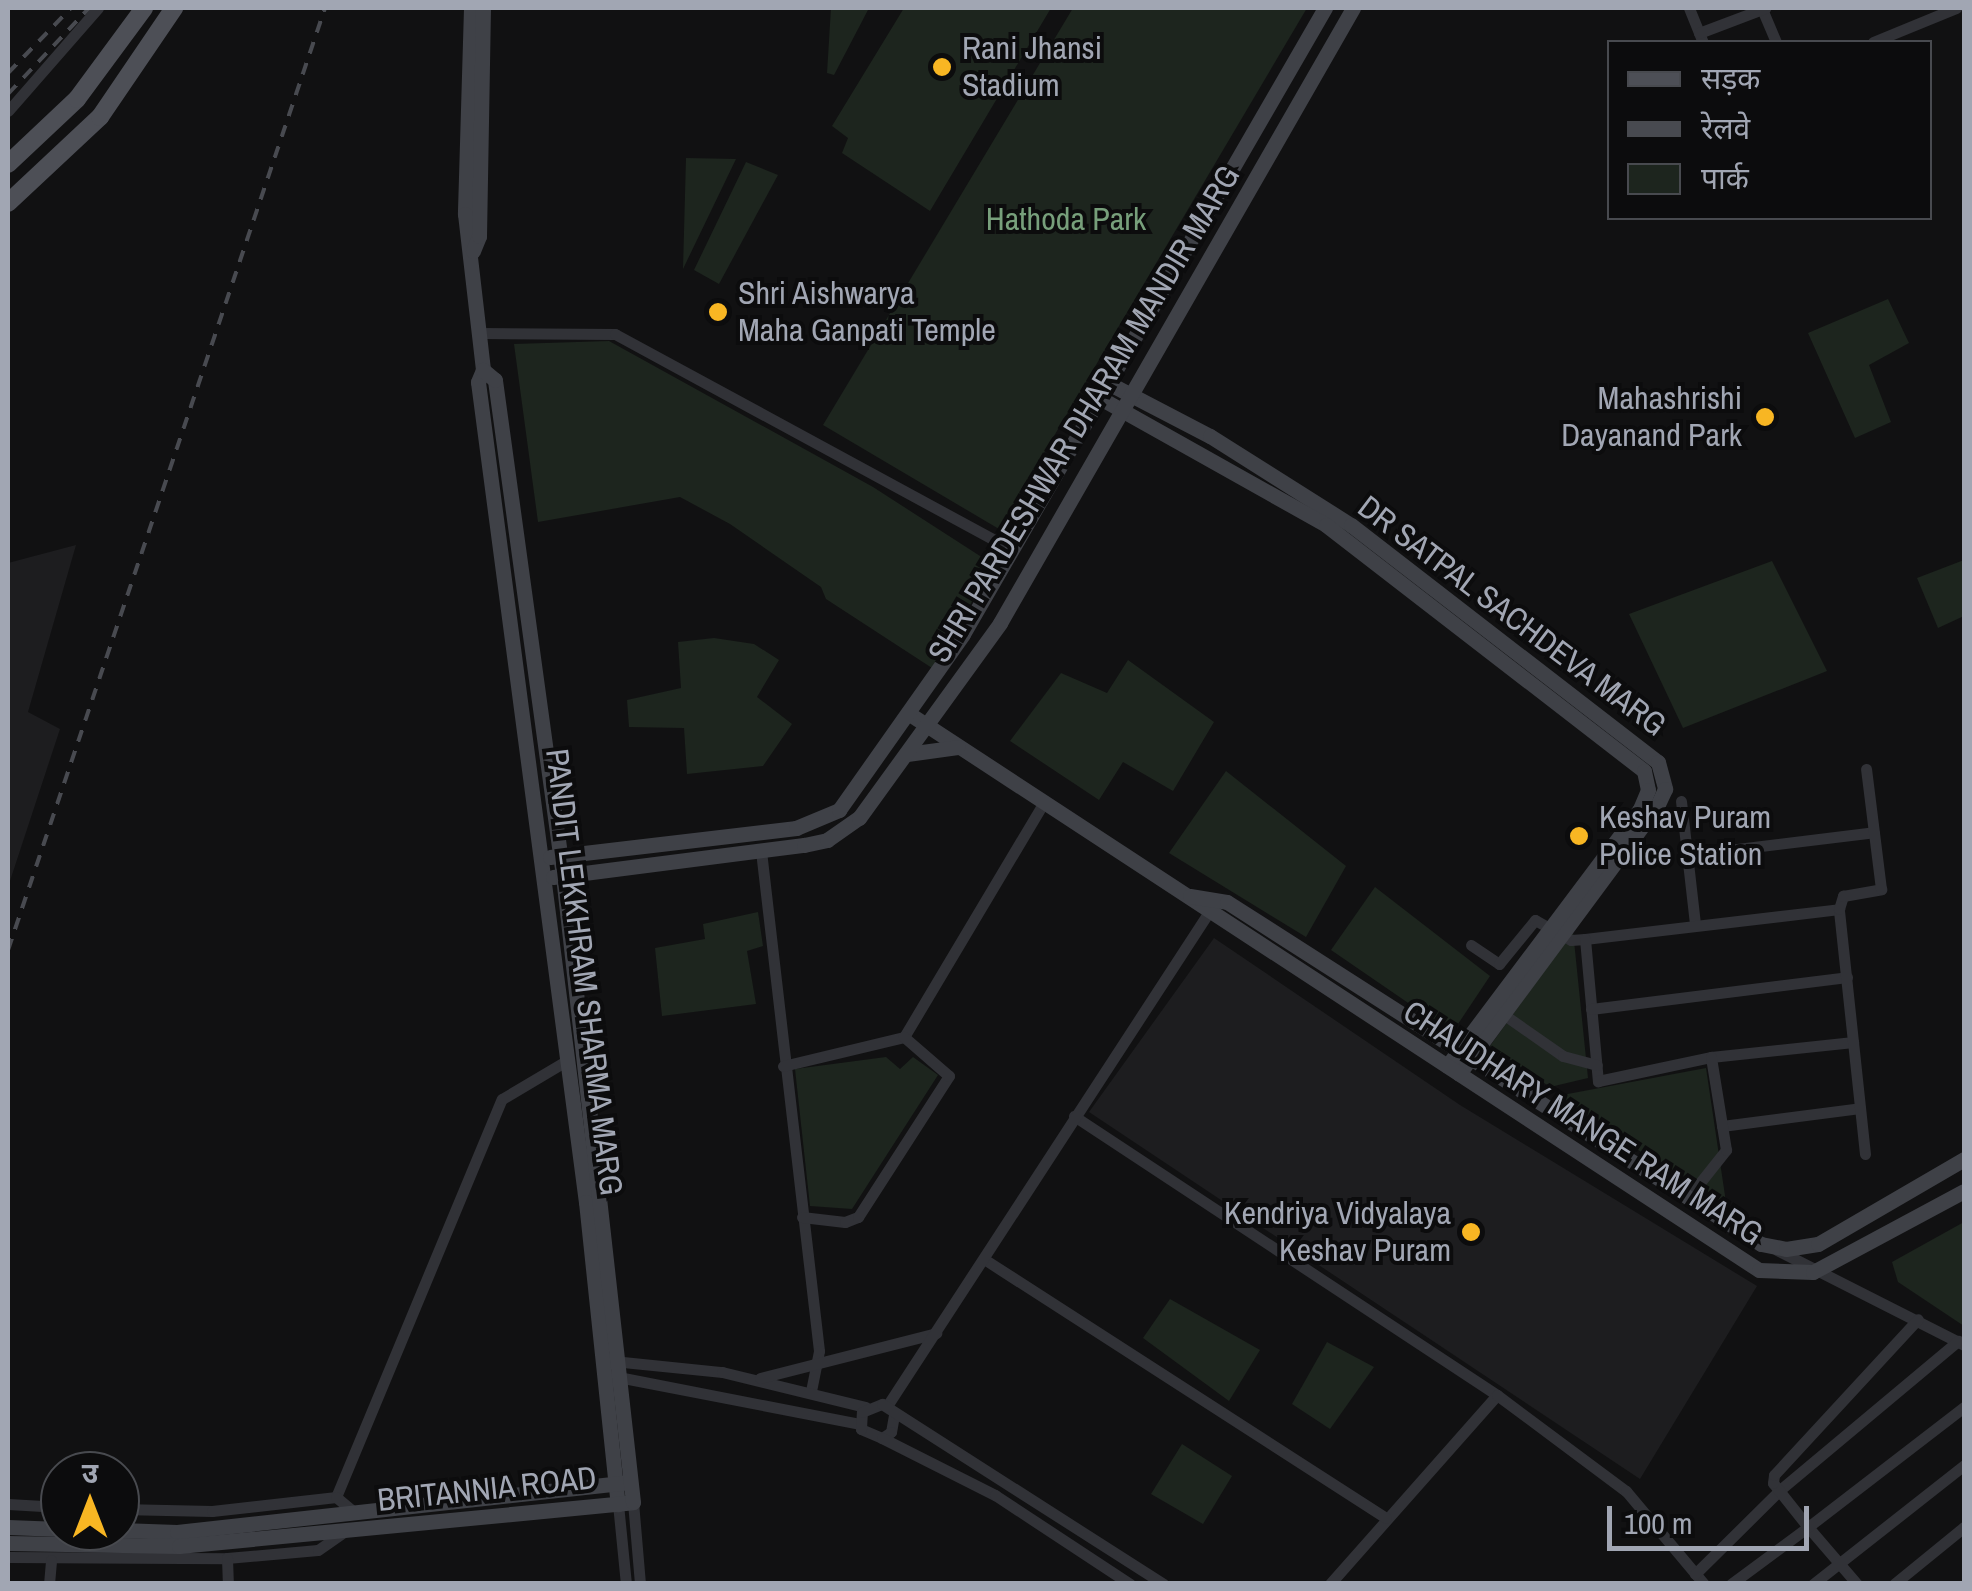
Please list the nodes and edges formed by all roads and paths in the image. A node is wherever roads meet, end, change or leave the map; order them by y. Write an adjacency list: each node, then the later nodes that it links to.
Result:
1 (98, 8): 16 (street)
2 (144, 8): 17 (main road)
3 (174, 8): 18 (main road)
4 (471, 8): 15 (main road, PANDIT LEKKHRAM SHARMA MARG)
5 (482, 8): 15 (main road, PANDIT LEKKHRAM SHARMA MARG)
6 (1325, 8): 21 (main road, SHRI PARDESHWAR DHARAM MANDIR MARG)
7 (1353, 8): 22 (main road, SHRI PARDESHWAR DHARAM MANDIR MARG)
8 (1689, 8): 12 (street)
9 (1763, 8): 11 (street); 13 (street)
10 (1956, 8): 14 (street)
11 (1736, 12): 12 (street)
12 (1701, 38)
13 (1775, 40)
14 (1879, 40)
15 (474, 104): 19 (main road, PANDIT LEKKHRAM SHARMA MARG)
16 (8, 111)
17 (8, 164)
18 (8, 203)
19 (480, 333): 20 (main road, PANDIT LEKKHRAM SHARMA MARG); 23 (street)
20 (483, 370): 34 (main road, PANDIT LEKKHRAM SHARMA MARG); 35 (main road, PANDIT LEKKHRAM SHARMA MARG)
21 (1104, 390): 22 (main road, DR SATPAL SACHDEVA MARG); 23 (main road, SHRI PARDESHWAR DHARAM MANDIR MARG)
22 (1127, 401): 25 (main road, SHRI PARDESHWAR DHARAM MANDIR MARG); 42 (main road, DR SATPAL SACHDEVA MARG)
23 (1012, 550): 24 (main road, SHRI PARDESHWAR DHARAM MANDIR MARG)
24 (908, 713): 25 (main road, CHAUDHARY MANGE RAM MARG); 34 (main road, SHRI PARDESHWAR DHARAM MANDIR MARG)
25 (927, 727): 26 (main road, CHAUDHARY MANGE RAM MARG); 27 (main road, SHRI PARDESHWAR DHARAM MANDIR MARG)
26 (958, 747): 27 (main road); 30 (main road, CHAUDHARY MANGE RAM MARG)
27 (906, 754): 32 (main road, SHRI PARDESHWAR DHARAM MANDIR MARG)
28 (1866, 768): 31 (street)
29 (1680, 801): 33 (street)
30 (1043, 804): 38 (main road, CHAUDHARY MANGE RAM MARG); 48 (street)
31 (1874, 832): 33 (street); 39 (street)
32 (761, 851): 36 (main road, SHRI PARDESHWAR DHARAM MANDIR MARG); 54 (street)
33 (1688, 855): 41 (street)
34 (560, 856): 35 (main road, SHRI PARDESHWAR DHARAM MANDIR MARG); 36 (main road, PANDIT LEKKHRAM SHARMA MARG)
35 (542, 858): 37 (main road, PANDIT LEKKHRAM SHARMA MARG)
36 (563, 876): 37 (main road, SHRI PARDESHWAR DHARAM MANDIR MARG); 72 (main road, PANDIT LEKKHRAM SHARMA MARG)
37 (545, 878): 52 (main road, PANDIT LEKKHRAM SHARMA MARG)
38 (1190, 896): 40 (main road, CHAUDHARY MANGE RAM MARG); 50 (main road, CHAUDHARY MANGE RAM MARG)
39 (1839, 908): 41 (street); 45 (street)
40 (1207, 915): 55 (main road, CHAUDHARY MANGE RAM MARG); 57 (street)
41 (1695, 924): 43 (street)
42 (1557, 933): 43 (street); 44 (street); 47 (main road, DR SATPAL SACHDEVA MARG); 50 (main road)
43 (1585, 938): 46 (street)
44 (1471, 945)
45 (1847, 977): 46 (street); 49 (street)
46 (1591, 1008): 53 (street)
47 (1503, 1014): 50 (main road, DR SATPAL SACHDEVA MARG); 53 (street)
48 (904, 1038): 54 (street); 63 (street)
49 (1852, 1042): 51 (street); 56 (street)
50 (1463, 1055): 55 (main road, DR SATPAL SACHDEVA MARG); 62 (main road, CHAUDHARY MANGE RAM MARG)
51 (1711, 1057): 53 (street); 58 (street)
52 (566, 1061): 71 (main road, PANDIT LEKKHRAM SHARMA MARG); 84 (street)
53 (1596, 1065)
54 (783, 1066): 63 (street)
55 (1453, 1070): 66 (main road, CHAUDHARY MANGE RAM MARG)
56 (1860, 1108): 58 (street); 59 (street)
57 (1074, 1116): 65 (street); 75 (street)
58 (1722, 1126): 62 (street)
59 (1866, 1154)
60 (1964, 1159): 64 (main road, CHAUDHARY MANGE RAM MARG)
61 (1964, 1191): 66 (main road)
62 (1687, 1199): 64 (main road, CHAUDHARY MANGE RAM MARG)
63 (802, 1217): 70 (street)
64 (1773, 1248): 66 (street)
65 (984, 1259): 68 (street); 90 (street)
66 (1813, 1272): 67 (street)
67 (1918, 1319): 69 (street); 83 (street)
68 (936, 1332): 70 (street); 78 (street)
69 (1961, 1343): 83 (street)
70 (817, 1359): 73 (street); 74 (street)
71 (605, 1368): 72 (street); 82 (main road, PANDIT LEKKHRAM SHARMA MARG)
72 (622, 1368): 73 (street); 79 (street); 82 (main road, PANDIT LEKKHRAM SHARMA MARG)
73 (756, 1379): 74 (street)
74 (811, 1390): 76 (street)
75 (1497, 1395): 90 (street); 102 (street)
76 (866, 1407): 78 (street); 79 (street)
77 (1964, 1407): 92 (street)
78 (891, 1411): 80 (street); 108 (street)
79 (860, 1424): 80 (street)
80 (882, 1438): 107 (street)
81 (1964, 1466): 101 (street)
82 (624, 1483): 85 (main road, PANDIT LEKKHRAM SHARMA MARG); 89 (main road, BRITANNIA ROAD)
83 (1781, 1490): 92 (street); 102 (street)
84 (336, 1498): 88 (street); 89 (street)
85 (626, 1503): 95 (main road, BRITANNIA ROAD); 105 (street, PANDIT LEKKHRAM SHARMA MARG); 106 (street)
86 (8, 1504): 87 (street)
87 (40, 1506)
88 (140, 1509)
89 (356, 1514): 96 (main road, BRITANNIA ROAD)
90 (1386, 1518): 109 (street)
91 (1964, 1526): 113 (street)
92 (1808, 1527): 101 (street); 110 (street)
93 (8, 1528): 94 (main road)
94 (40, 1529)
95 (347, 1530): 97 (main road, BRITANNIA ROAD); 99 (street)
96 (140, 1531)
97 (8, 1543)
98 (8, 1557): 100 (street)
99 (226, 1558): 100 (street); 104 (street)
100 (51, 1560): 103 (street)
101 (1840, 1564): 111 (street); 112 (street)
102 (1699, 1579)
103 (50, 1584)
104 (228, 1584)
105 (626, 1584)
106 (640, 1584)
107 (1130, 1584)
108 (1163, 1584)
109 (1330, 1584)
110 (1731, 1584)
111 (1813, 1584)
112 (1857, 1584)
113 (1894, 1584)

